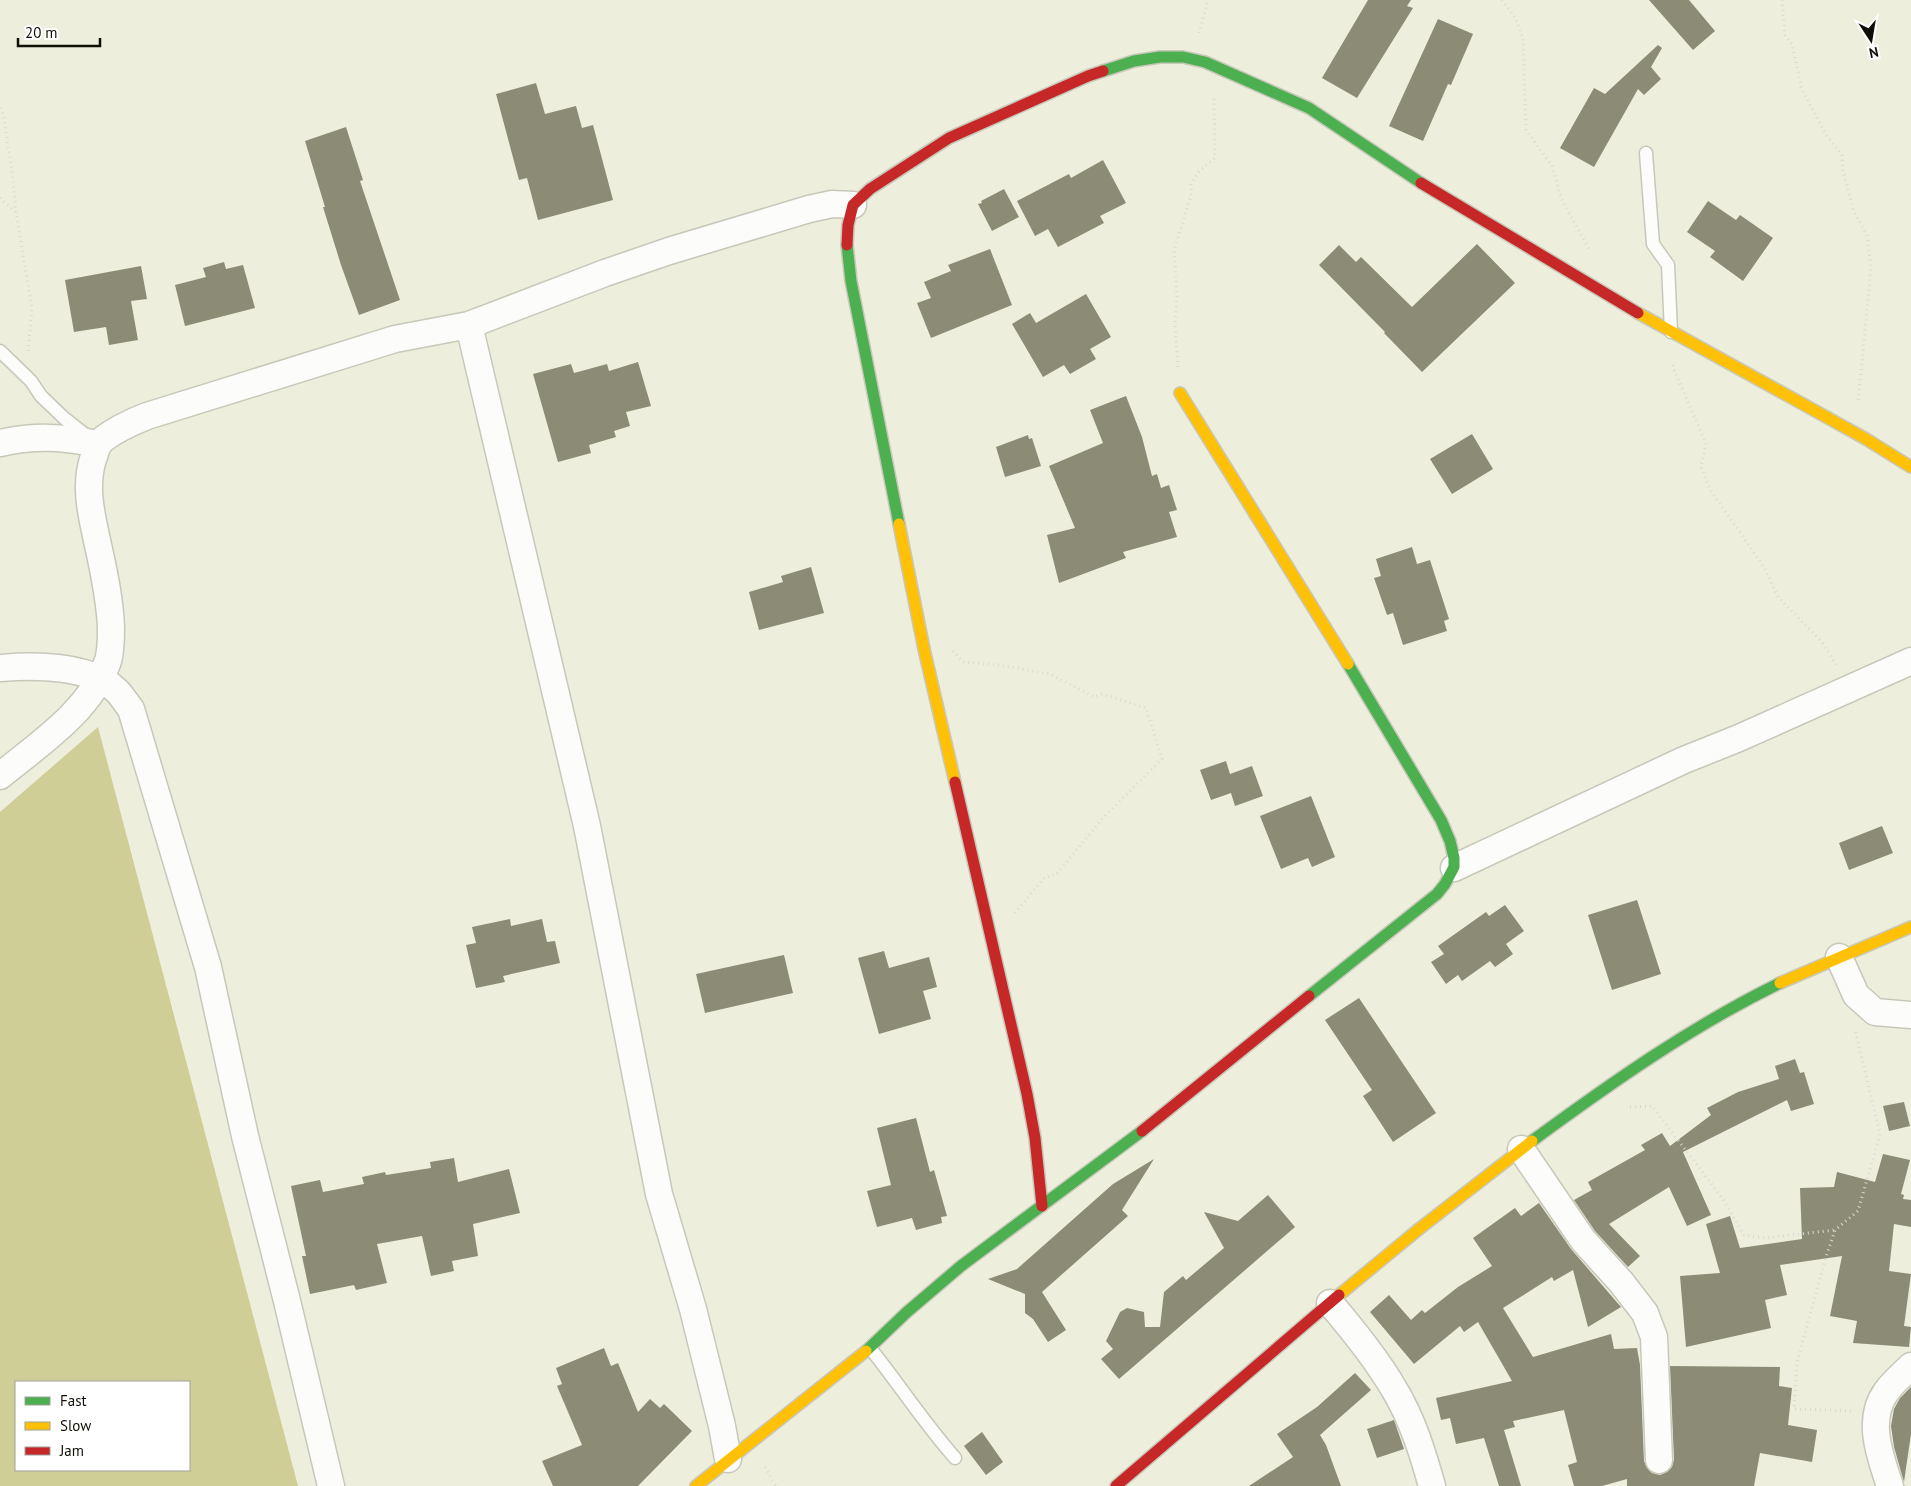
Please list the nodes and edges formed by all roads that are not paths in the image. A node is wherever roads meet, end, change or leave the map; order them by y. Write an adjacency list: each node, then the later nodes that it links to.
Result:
1 (1646, 153): 4 (lane)
2 (852, 205): 3 (street); 4 (street); 19 (street)
3 (469, 325): 8 (street); 24 (street)
4 (1671, 332): 9 (street)
5 (0, 351): 8 (lane)
6 (1180, 393): 14 (street)
7 (0, 442): 8 (street)
8 (98, 444): 12 (street)
9 (1911, 467)
10 (1911, 661): 14 (street)
11 (0, 668): 12 (street)
12 (100, 679): 13 (street); 26 (street)
13 (0, 776)
14 (1454, 868): 19 (street)
15 (1911, 927): 16 (street)
16 (1839, 957): 17 (street); 18 (street)
17 (1911, 1015)
18 (1521, 1149): 20 (street); 25 (street)
19 (1042, 1206): 21 (street)
20 (1330, 1303): 28 (street); 29 (street)
21 (870, 1348): 23 (lane); 24 (street)
22 (1911, 1366): 30 (street)
23 (955, 1458)
24 (728, 1459): 27 (street)
25 (1659, 1460)
26 (331, 1486)
27 (696, 1486)
28 (1116, 1486)
29 (1432, 1486)
30 (1890, 1486)

